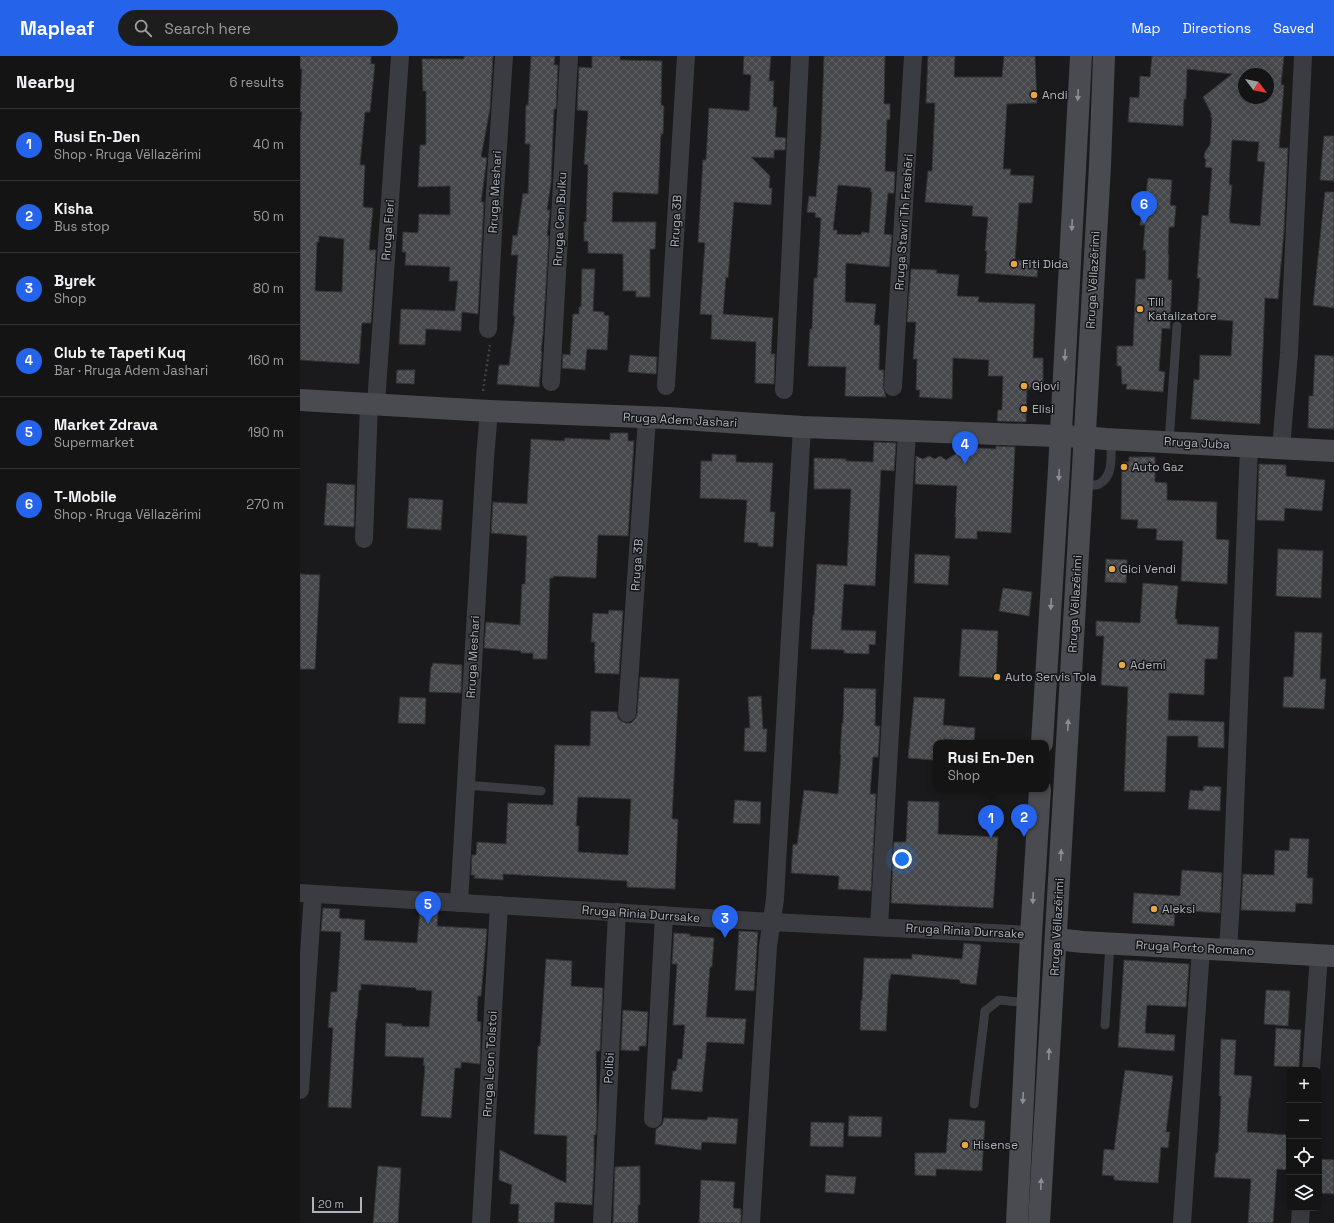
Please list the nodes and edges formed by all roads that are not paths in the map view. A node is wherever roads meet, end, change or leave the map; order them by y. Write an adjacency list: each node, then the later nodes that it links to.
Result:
1 (400, 56): 17 (street, Rruga Fieri)
2 (504, 56): 11 (street, Rruga Meshari)
3 (569, 56): 12 (street, Rruga Cen Bulku)
4 (686, 56): 13 (street, Rruga 3B)
5 (800, 56): 15 (street)
6 (913, 56): 14 (street, Rruga Stavri Th Frashëri)
7 (1080, 56): 22 (main road, Rruga Vëllazërimi, one-way to 22)
8 (1104, 56): 23 (main road, Rruga Vëllazërimi)
9 (1302, 56): 27 (street)
10 (1177, 326): 25 (lane)
11 (488, 329)
12 (551, 382)
13 (666, 386)
14 (893, 387)
15 (784, 390)
16 (300, 400): 17 (main road, Rruga Adem Jashari)
17 (373, 404): 18 (main road, Rruga Adem Jashari); 30 (street, Rruga Fieri)
18 (485, 411): 19 (main road, Rruga Adem Jashari); 33 (street, Rruga Meshari)
19 (647, 418): 20 (main road, Rruga Adem Jashari); 31 (street, Rruga 3B)
20 (802, 427): 21 (main road, Rruga Adem Jashari); 41 (street)
21 (907, 431): 22 (main road, Rruga Adem Jashari); 42 (street)
22 (1060, 436): 23 (main road, Rruga Juba); 32 (main road, Rruga Vëllazërimi, one-way to 32)
23 (1084, 436): 24 (main road, Rruga Juba); 29 (main road, Rruga Vëllazërimi)
24 (1111, 440): 25 (main road, Rruga Juba); 29 (lane)
25 (1170, 442): 26 (main road, Rruga Juba)
26 (1249, 446): 27 (main road, Rruga Juba); 47 (street)
27 (1282, 448): 28 (main road, Rruga Juba)
28 (1334, 450)
29 (1082, 485): 44 (main road, Rruga Vëllazërimi, one-way to 29)
30 (364, 539)
31 (627, 713)
32 (1042, 740)
33 (466, 785): 34 (lane); 37 (street, Rruga Meshari)
34 (541, 790)
35 (1040, 792): 43 (main road, one-way to 43)
36 (306, 894): 37 (street, Rruga Rinia Durrsake); 52 (street)
37 (459, 903): 38 (street, Rruga Rinia Durrsake)
38 (499, 905): 39 (street, Rruga Rinia Durrsake); 56 (street, Rruga Leon Tolstoi)
39 (617, 912): 40 (street, Rruga Rinia Durrsake); 57 (street, Polibi)
40 (664, 915): 41 (street, Rruga Rinia Durrsake); 54 (street)
41 (772, 922): 42 (street, Rruga Rinia Durrsake); 58 (street)
42 (879, 927): 43 (street, Rruga Rinia Durrsake)
43 (1031, 935): 49 (main road)
44 (1056, 939): 45 (main road, Rruga Porto Romano); 60 (main road, Rruga Vëllazërimi, one-way to 44)
45 (1110, 944): 46 (main road, Rruga Porto Romano); 50 (lane)
46 (1201, 949): 47 (main road, Rruga Porto Romano); 61 (street)
47 (1228, 950): 48 (main road, Rruga Porto Romano)
48 (1326, 956): 51 (street)
49 (1028, 1003): 53 (lane); 59 (main road, one-way to 59)
50 (1105, 1025)
51 (1311, 1067)
52 (300, 1090)
53 (974, 1104)
54 (653, 1119)
55 (1301, 1211): 62 (street)
56 (481, 1223)
57 (602, 1223)
58 (751, 1223)
59 (1017, 1223)
60 (1039, 1223)
61 (1182, 1223)
62 (1300, 1223)

